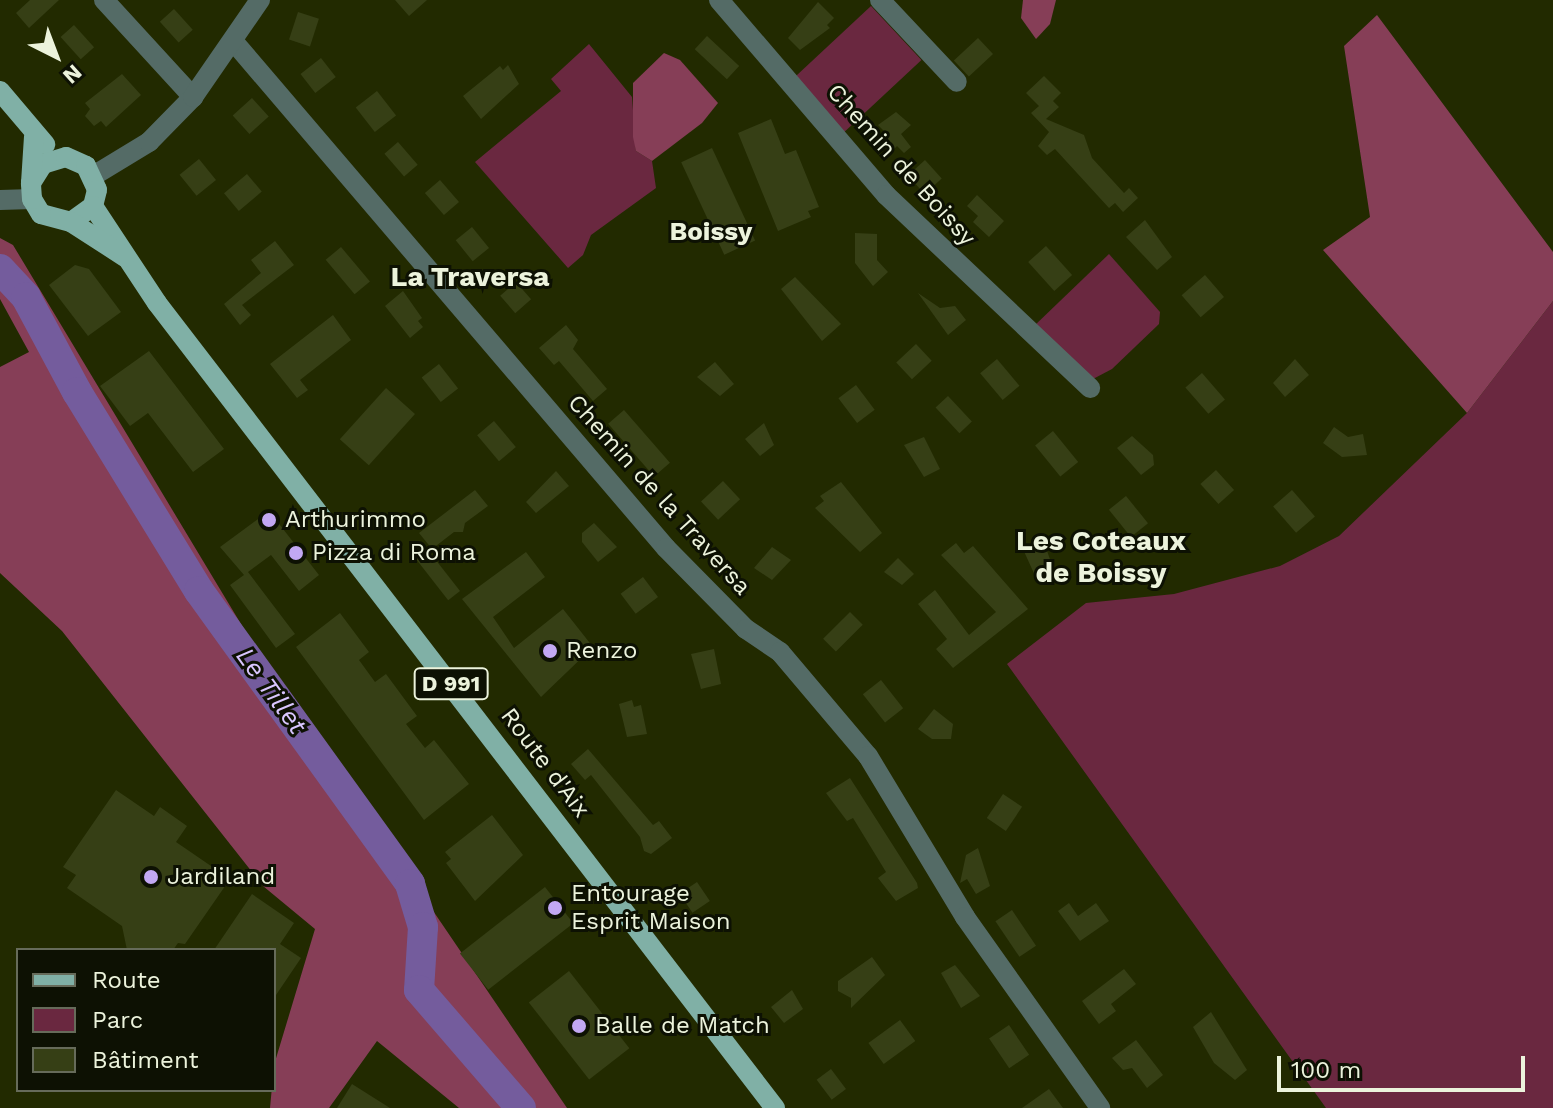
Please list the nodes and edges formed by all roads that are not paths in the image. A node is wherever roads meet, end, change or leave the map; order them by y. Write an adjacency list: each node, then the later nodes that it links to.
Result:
1 (104, 0): 8 (street)
2 (260, 0): 5 (street)
3 (719, 0): 17 (street, Chemin de Boissy)
4 (880, 0): 6 (street)
5 (234, 42): 8 (street); 19 (street, Chemin de la Traversa)
6 (957, 82)
7 (0, 91): 9 (main road)
8 (193, 97): 11 (street)
9 (34, 137): 10 (main road); 12 (main road)
10 (66, 157): 11 (main road); 12 (main road)
11 (93, 176): 14 (main road)
12 (31, 191): 13 (street); 15 (main road)
13 (0, 200)
14 (93, 206): 15 (main road); 16 (main road, Route d'Aix / D 991)
15 (71, 222): 16 (main road, Route d'Aix / D 991)
16 (128, 259): 18 (main road, Route d'Aix / D 991)
17 (1090, 388)
18 (775, 1108)
19 (1100, 1108)

